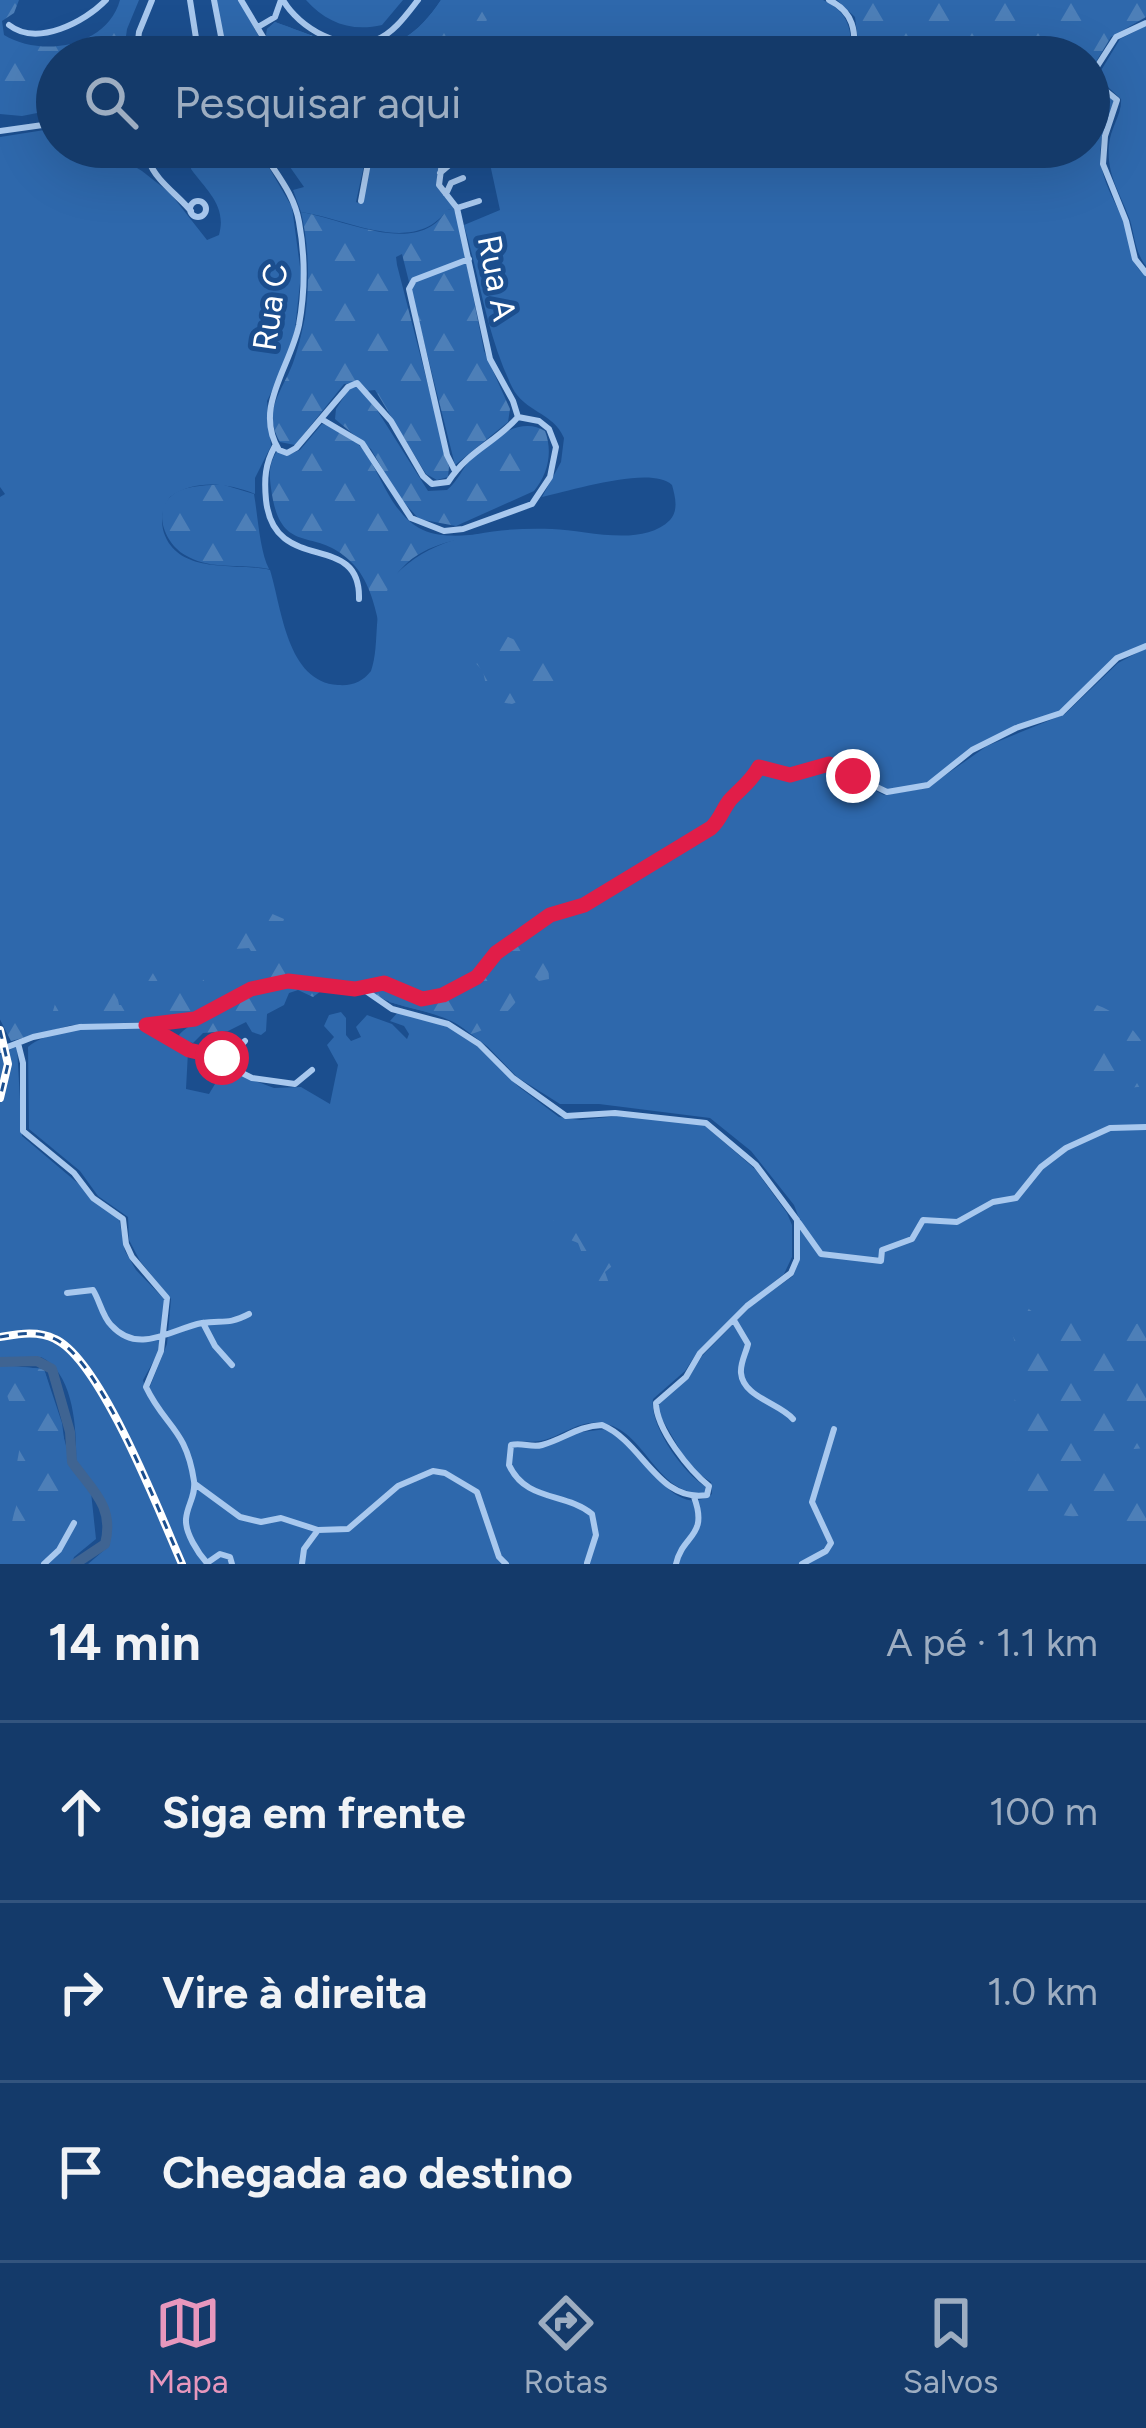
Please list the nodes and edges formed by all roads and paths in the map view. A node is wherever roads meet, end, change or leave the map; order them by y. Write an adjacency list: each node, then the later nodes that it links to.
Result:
1 (106, 0): 10 (street)
2 (152, 0): 12 (street)
3 (190, 0): 13 (street)
4 (214, 0): 14 (street)
5 (241, 0): 11 (street)
6 (282, 0): 11 (street); 16 (street)
7 (418, 0): 17 (street)
8 (829, 0): 18 (street)
9 (1146, 23): 19 (street)
10 (8, 25)
11 (258, 27): 15 (street)
12 (139, 36)
13 (196, 36)
14 (221, 36)
15 (263, 36)
16 (326, 36)
17 (382, 36)
18 (853, 36)
19 (1110, 46)
20 (1110, 95): 21 (street)
21 (1110, 121)
22 (36, 126): 23 (street)
23 (0, 131)
24 (152, 168): 36 (street)
25 (273, 168): 41 (street, Rua C)
26 (367, 168): 33 (street)
27 (440, 168): 30 (street)
28 (447, 168): 30 (street)
29 (1105, 168): 38 (street)
30 (438, 177): 32 (street, Rua A)
31 (463, 178): 32 (street)
32 (446, 194): 35 (street, Rua A)
33 (361, 201)
34 (479, 201): 35 (street)
35 (457, 208): 37 (street, Rua A)
36 (191, 212)
37 (470, 259): 39 (street, Rua A); 42 (street)
38 (1146, 273)
39 (518, 418): 40 (street, Rua A); 42 (street)
40 (323, 420): 41 (street); 42 (street)
41 (275, 446): 43 (street, Rua C)
42 (455, 470)
43 (358, 599)
44 (1146, 646): 45 (street)
45 (362, 988): 46 (street); 53 (street)
46 (146, 1025): 48 (street); 50 (street)
47 (244, 1041): 50 (street)
48 (18, 1043): 49 (street); 58 (street)
49 (0, 1051)
50 (226, 1059): 51 (street)
51 (312, 1070)
52 (1146, 1127): 53 (street)
53 (797, 1220): 56 (street)
54 (68, 1292): 58 (street)
55 (249, 1314): 57 (street)
56 (734, 1321): 60 (street); 63 (street)
57 (202, 1323): 58 (street); 59 (street)
58 (160, 1338): 62 (street)
59 (232, 1365)
60 (794, 1419)
61 (834, 1429): 73 (street)
62 (194, 1484): 65 (street); 66 (street)
63 (694, 1497): 67 (street); 72 (street)
64 (74, 1522): 68 (street)
65 (318, 1530): 70 (street); 71 (street)
66 (207, 1563): 69 (street)
67 (587, 1563)
68 (44, 1564)
69 (232, 1564)
70 (302, 1564)
71 (506, 1564)
72 (676, 1564)
73 (802, 1564)

